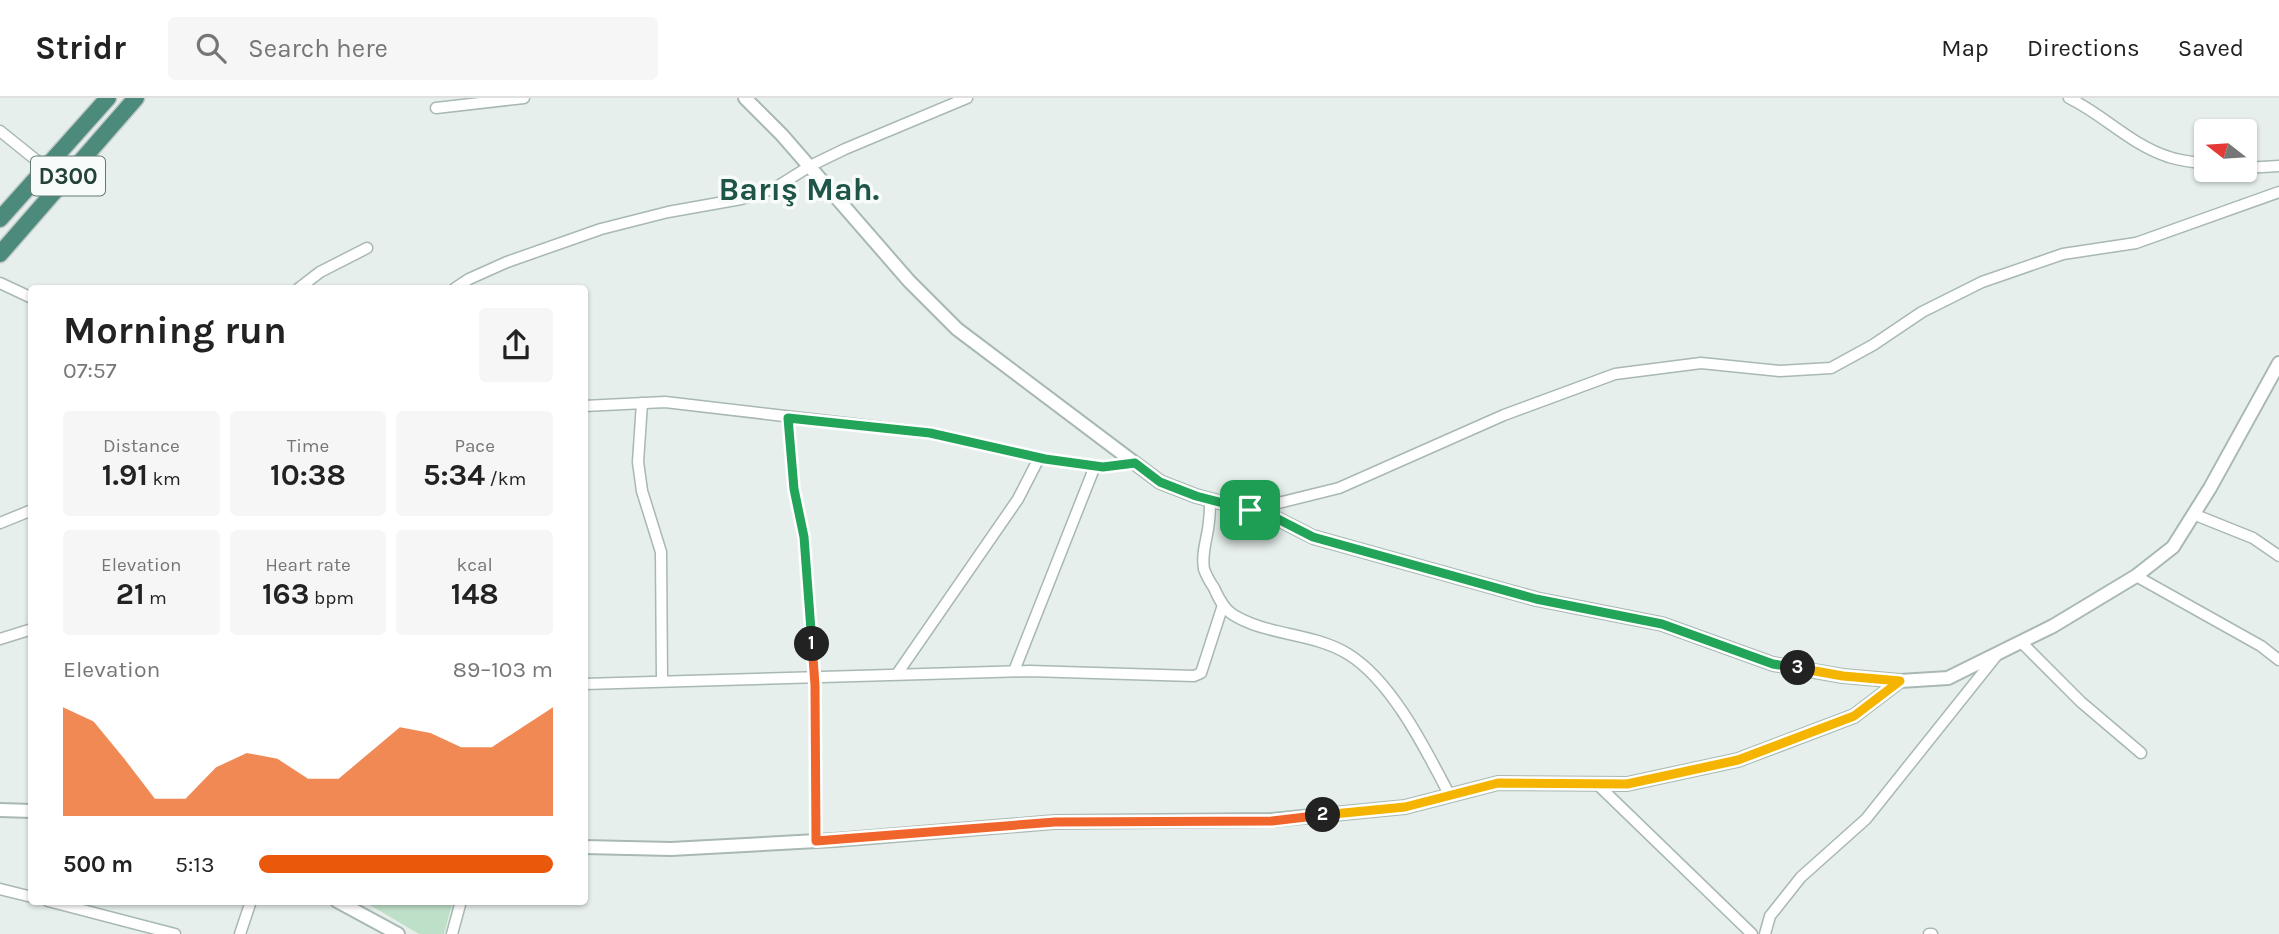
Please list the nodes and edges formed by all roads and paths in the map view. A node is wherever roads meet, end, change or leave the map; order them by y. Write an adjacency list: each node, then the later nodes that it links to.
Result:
1 (108, 98): 12 (highway, D300)
2 (136, 98): 17 (highway, D300)
3 (524, 98): 7 (street)
4 (746, 98): 10 (street)
5 (967, 98): 10 (street)
6 (2069, 98): 9 (street)
7 (436, 108)
8 (0, 131): 12 (street)
9 (2194, 162)
10 (810, 166): 20 (street); 27 (street)
11 (2279, 166): 13 (street)
12 (46, 167): 15 (highway, D300)
13 (2258, 167)
14 (2279, 192): 30 (street)
15 (0, 219)
16 (367, 248): 19 (street)
17 (0, 254)
18 (0, 283): 21 (street)
19 (303, 285)
20 (460, 285)
21 (28, 296)
22 (2279, 363): 32 (street)
23 (642, 403): 24 (street); 25 (street); 45 (street)
24 (588, 406)
25 (788, 418): 26 (street); 44 (street)
26 (1039, 458): 28 (street); 43 (street)
27 (1135, 463): 28 (street); 29 (street)
28 (1095, 466): 42 (street)
29 (1210, 500): 30 (street); 36 (street)
30 (1250, 510): 46 (street)
31 (28, 511): 33 (street)
32 (2193, 514): 34 (street); 35 (street)
33 (1, 520)
34 (2279, 556)
35 (2136, 576): 39 (street); 41 (street)
36 (1223, 605): 42 (street); 50 (street)
37 (28, 630): 38 (street)
38 (0, 639)
39 (2022, 643): 40 (street); 48 (street)
40 (1998, 655): 46 (street); 66 (street)
41 (2279, 660)
42 (1014, 671): 43 (street)
43 (897, 674): 44 (street)
44 (815, 678): 45 (street); 53 (street)
45 (662, 681): 47 (street)
46 (1900, 681): 49 (street)
47 (588, 684)
48 (2141, 753)
49 (1597, 784): 50 (street); 65 (street)
50 (1450, 796): 53 (street)
51 (28, 811): 52 (street)
52 (0, 814)
53 (816, 841): 54 (street)
54 (588, 847)
55 (0, 889): 56 (street)
56 (28, 896)
57 (63, 905): 61 (street)
58 (250, 905): 62 (street)
59 (345, 905): 63 (street)
60 (460, 905): 64 (street)
61 (175, 934)
62 (240, 934)
63 (398, 934)
64 (453, 934)
65 (1752, 934)
66 (1765, 934)

